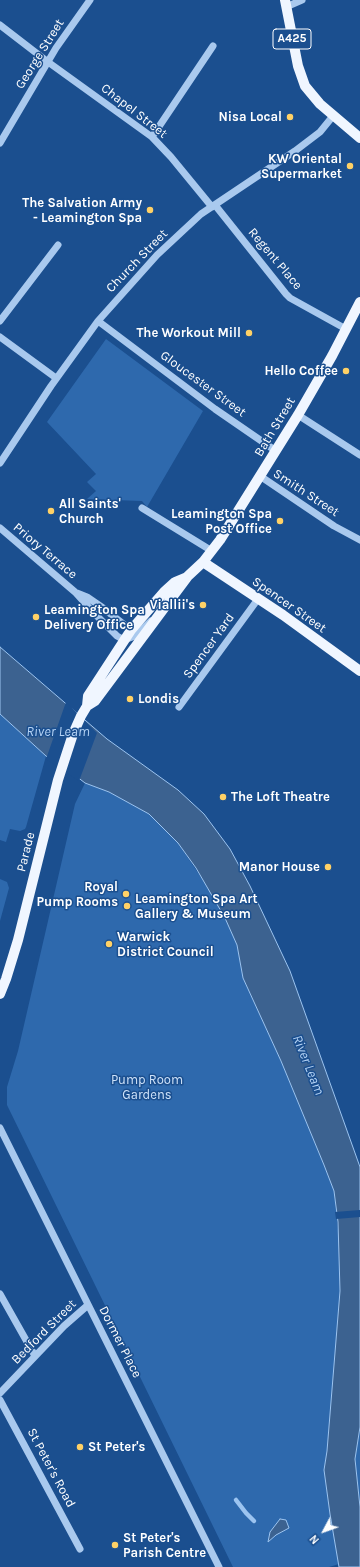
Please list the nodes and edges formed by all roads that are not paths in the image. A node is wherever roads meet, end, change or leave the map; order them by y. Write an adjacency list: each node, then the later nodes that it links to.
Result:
1 (90, 0): 6 (street, George Street)
2 (302, 0): 3 (street)
3 (285, 3): 7 (main road, A425)
4 (0, 25): 6 (street, Chapel Street)
5 (213, 46): 8 (street)
6 (48, 62): 8 (street, Chapel Street); 10 (street, George Street)
7 (333, 116): 9 (main road, A425); 11 (street, Church Street)
8 (152, 137): 11 (street, Chapel Street)
9 (360, 138)
10 (0, 142)
11 (214, 206): 15 (street, Church Street); 16 (street, Regent Place)
12 (58, 245): 14 (street)
13 (360, 302): 16 (main road, Bath Street)
14 (0, 321)
15 (98, 321): 18 (street, Church Street); 20 (street, Gloucester Street)
16 (346, 329): 19 (main road, Bath Street)
17 (0, 337): 18 (street)
18 (56, 378): 22 (street, Church Street)
19 (298, 415): 20 (main road, Bath Street); 21 (street)
20 (276, 452): 23 (main road, Bath Street)
21 (360, 455)
22 (0, 463)
23 (260, 476): 26 (street, Smith Street); 27 (main road, Bath Street)
24 (142, 508): 27 (street)
25 (0, 528): 30 (street, Priory Terrace)
26 (360, 540)
27 (212, 551): 28 (main road, Bath Street)
28 (203, 562): 29 (main road, Bath Street); 31 (main road, Spencer Street)
29 (188, 576): 32 (main road); 32 (main road)
30 (75, 592): 32 (street, Priory Terrace); 32 (street, Priory Terrace)
31 (258, 599): 33 (main road, Spencer Street); 34 (street, Spencer Yard)
32 (131, 639): 35 (main road, Parade)
33 (360, 671)
34 (179, 707)
35 (0, 994)
36 (0, 1128): 38 (street, Dormer Place)
37 (0, 1294): 39 (street)
38 (88, 1305): 39 (street, Bedford Street); 43 (street, Dormer Place)
39 (35, 1356): 40 (street, Bedford Street)
40 (0, 1393)
41 (0, 1400): 42 (street, St Peter's Road)
42 (80, 1549)
43 (218, 1567)

